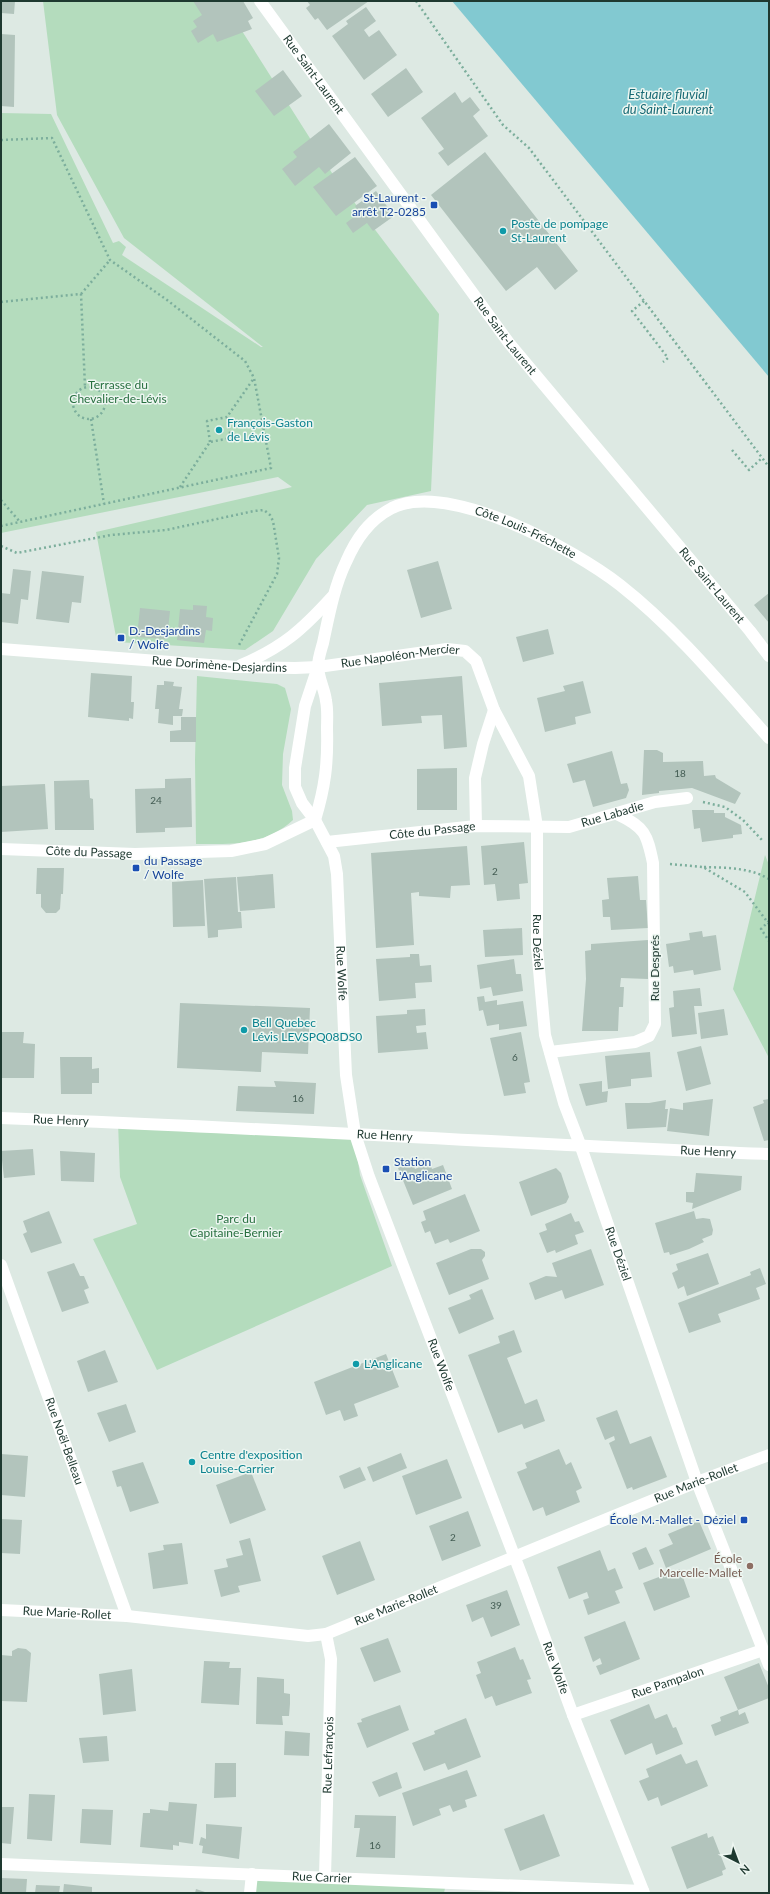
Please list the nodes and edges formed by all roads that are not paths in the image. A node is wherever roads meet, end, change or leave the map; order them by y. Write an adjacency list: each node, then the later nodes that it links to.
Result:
1 (260, 1): 4 (street, Rue Saint-Laurent)
2 (333, 596): 5 (street, Côte Louis-Fréchette); 6 (street); 8 (street, Côte Louis-Fréchette)
3 (1, 649): 6 (street, Rue Dorimène-Desjardins)
4 (769, 656)
5 (318, 666): 6 (street, Rue Dorimène-Desjardins); 7 (street, Rue Napoléon-Mercier); 11 (street, Côte Louis-Fréchette); 11 (street, Côte Louis-Fréchette)
6 (236, 667)
7 (494, 710): 12 (street); 13 (street, Rue Napoléon-Mercier)
8 (769, 738)
9 (687, 798): 10 (street, Rue Labadie)
10 (617, 814): 13 (street, Rue Labadie); 16 (street, Rue Després)
11 (315, 820): 14 (street, Rue Wolfe); 15 (street, Côte du Passage)
12 (476, 826): 13 (street, Côte du Passage); 14 (street, Côte du Passage)
13 (537, 827): 16 (street, Rue Déziel)
14 (327, 842): 18 (street, Rue Wolfe)
15 (1, 849)
16 (550, 1052): 19 (street, Rue Déziel)
17 (1, 1118): 18 (street, Rue Henry)
18 (355, 1134): 19 (street, Rue Henry); 24 (street, Rue Wolfe)
19 (581, 1147): 20 (street, Rue Henry); 23 (street, Rue Déziel)
20 (769, 1154)
21 (1, 1265): 26 (street, Rue Noël-Belleau)
22 (769, 1455): 23 (street, Rue Marie-Rollet)
23 (697, 1482): 24 (street, Rue Marie-Rollet); 28 (street, Rue Déziel)
24 (515, 1557): 27 (street, Rue Marie-Rollet); 30 (street, Rue Wolfe)
25 (1, 1610): 26 (street, Rue Marie-Rollet)
26 (127, 1616): 27 (street, Rue Marie-Rollet)
27 (326, 1634): 33 (street, Rue Lefrançois)
28 (763, 1650): 29 (street, Rue Déziel); 30 (street, Rue Pampalon)
29 (769, 1665)
30 (573, 1714): 35 (street, Rue Wolfe)
31 (1, 1864): 32 (street, Rue Carrier)
32 (252, 1874): 33 (street, Rue Carrier); 36 (street)
33 (325, 1876): 34 (street, Rue Carrier)
34 (445, 1888): 35 (street, Rue Carrier)
35 (644, 1892)
36 (250, 1893)

